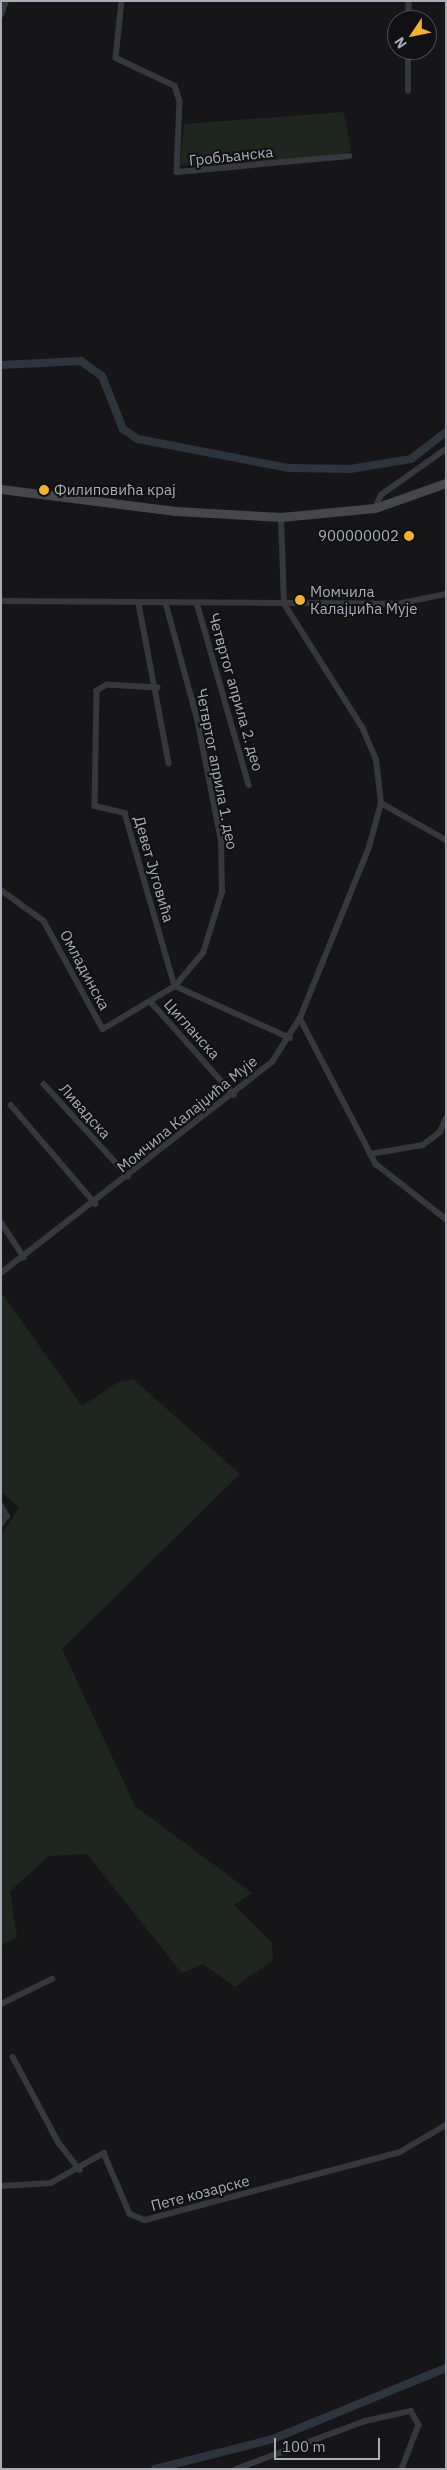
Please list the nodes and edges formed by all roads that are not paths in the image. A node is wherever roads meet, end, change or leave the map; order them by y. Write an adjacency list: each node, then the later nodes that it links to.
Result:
1 (6, 1): 3 (street)
2 (122, 1): 6 (street, Гробљанска)
3 (1, 15)
4 (408, 60): 5 (street)
5 (408, 91)
6 (349, 156)
7 (446, 449): 10 (street)
8 (446, 483): 10 (main road)
9 (1, 489): 11 (main road)
10 (375, 508): 11 (main road)
11 (281, 516): 15 (street, Момчила Калајџића Мује)
12 (446, 594): 15 (street)
13 (1, 601): 14 (street)
14 (139, 604): 16 (street); 18 (street)
15 (284, 604): 17 (street); 21 (street, Момчила Калајџића Мује)
16 (166, 605): 17 (street); 24 (street, Четвртог априла 1. део)
17 (198, 606): 20 (street, Четвртог априла 2. део)
18 (158, 688): 19 (street); 24 (street, Девет Југовића)
19 (169, 763)
20 (249, 785)
21 (381, 803): 22 (street); 26 (street, Момчила Калајџића Мује)
22 (446, 840)
23 (1, 890): 25 (street, Омладинска)
24 (175, 986): 25 (street, Омладинска); 27 (street)
25 (152, 1003): 29 (street, Цигланска)
26 (300, 1018): 27 (street, Момчила Калајџића Мује); 32 (street)
27 (290, 1038): 29 (street, Момчила Калајџића Мује)
28 (44, 1084): 33 (street, Ливадска)
29 (234, 1095): 33 (street, Момчила Калајџића Мује)
30 (11, 1105): 34 (street)
31 (446, 1118): 32 (street)
32 (370, 1154): 35 (street)
33 (128, 1176): 34 (street, Момчила Калајџића Мује)
34 (96, 1204): 37 (street, Момчила Калајџића Мује)
35 (446, 1219)
36 (1, 1222): 37 (street)
37 (24, 1257): 38 (street, Момчила Калајџића Мује)
38 (1, 1273)
39 (1, 1504): 40 (street)
40 (1, 1525)
41 (52, 1979): 42 (street)
42 (1, 2004)
43 (14, 2057): 45 (street)
44 (446, 2124): 45 (street, Пете козарске)
45 (80, 2170): 46 (street, Пете козарске)
46 (1, 2186)
47 (236, 2469): 48 (street)
48 (402, 2469)

